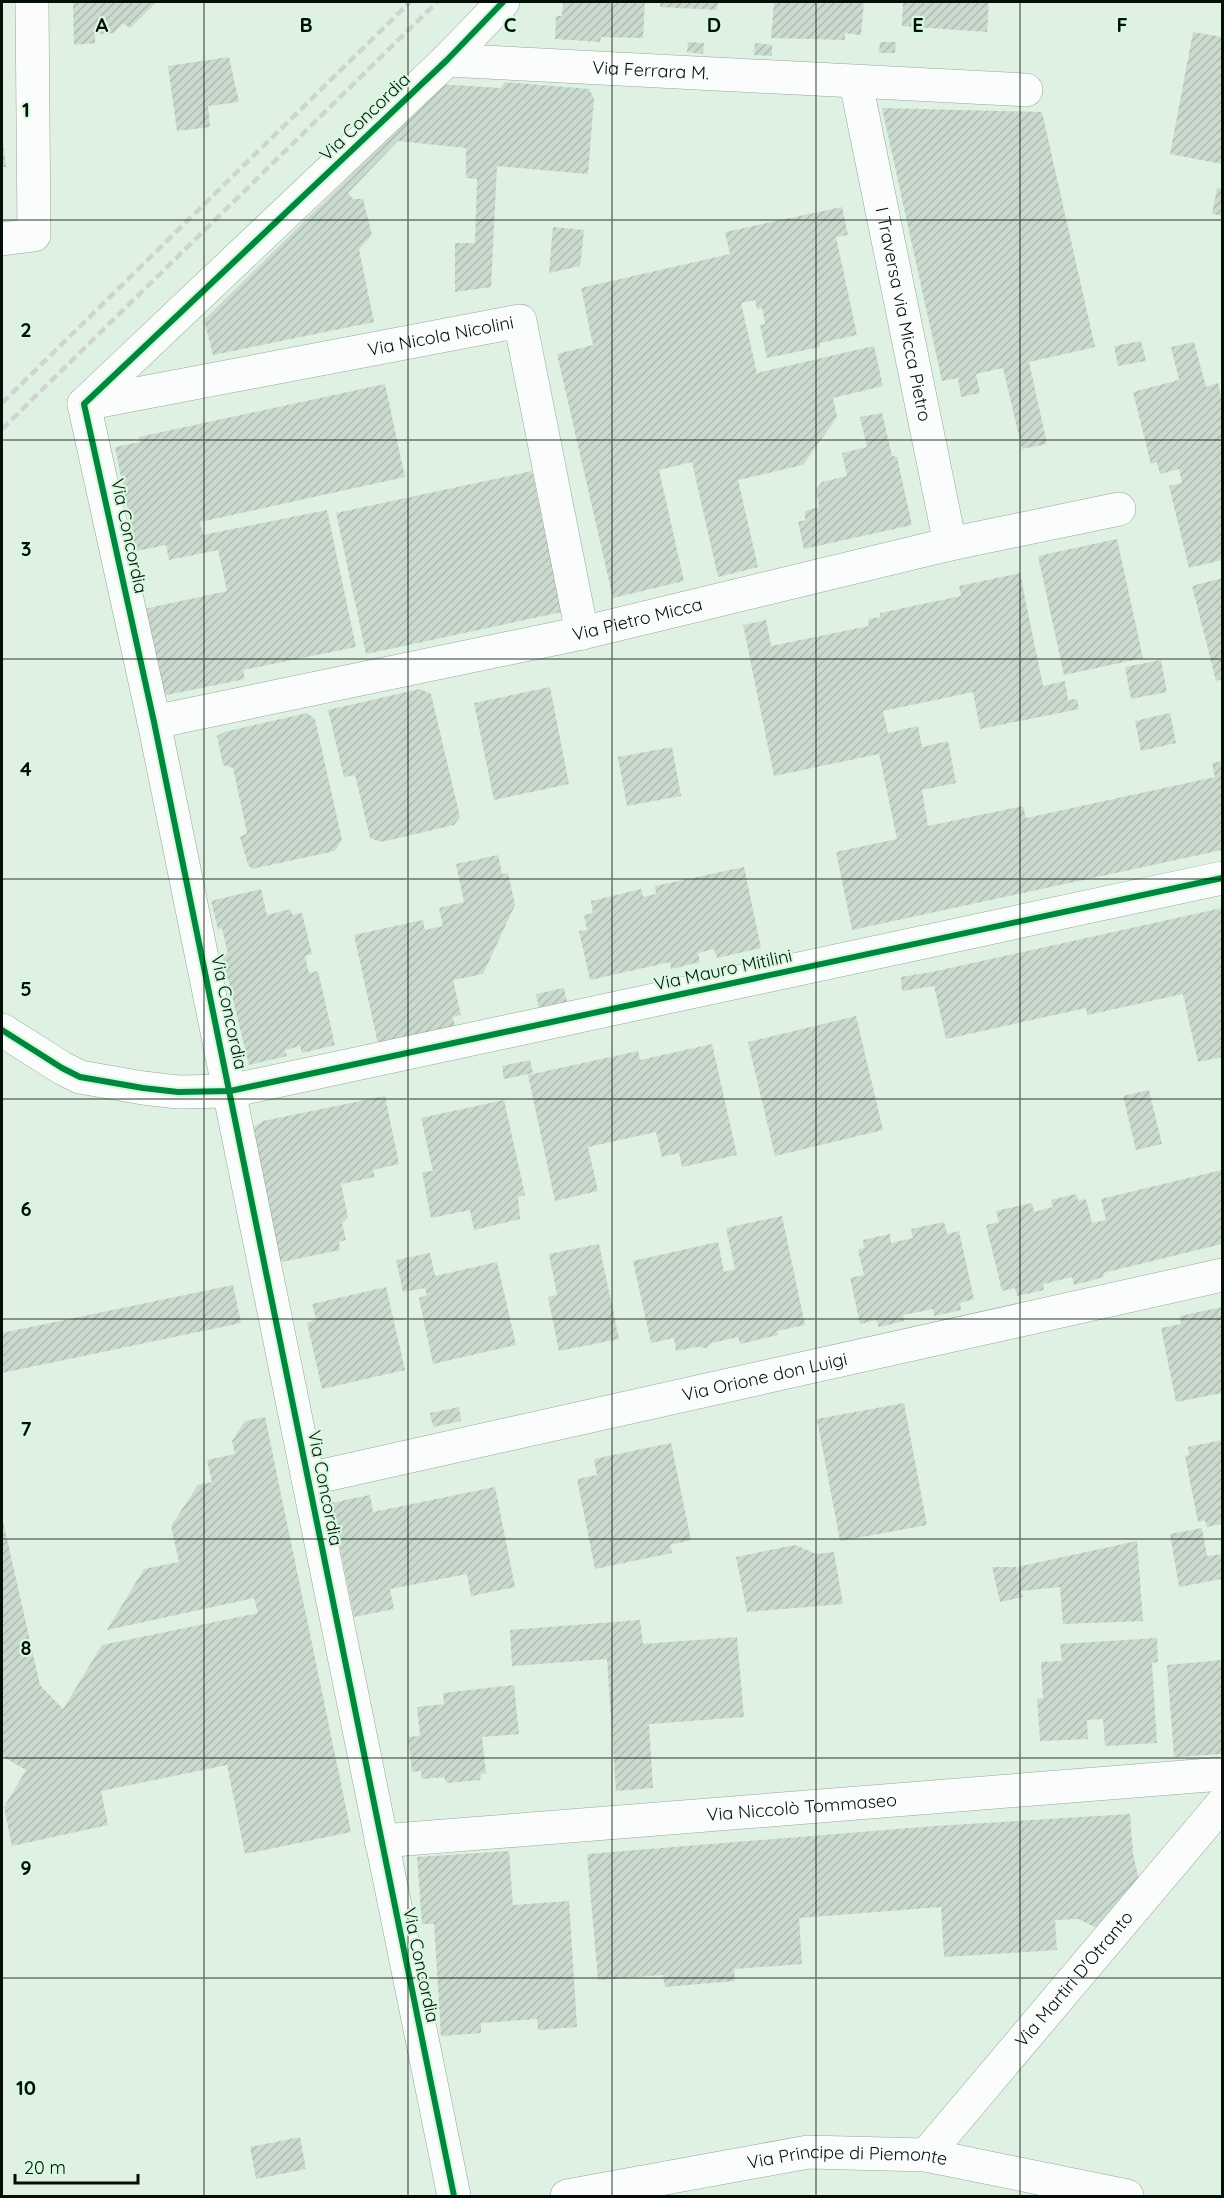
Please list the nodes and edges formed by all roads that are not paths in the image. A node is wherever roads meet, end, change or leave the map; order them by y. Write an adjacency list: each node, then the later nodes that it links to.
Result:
1 (32, 2): 6 (street)
2 (502, 2): 3 (street, Via Concordia)
3 (447, 60): 4 (street, Via Ferrara M.); 7 (street, Via Concordia)
4 (856, 82): 5 (street, Via Ferrara M.); 9 (street, I Traversa via Micca Pietro)
5 (1026, 90)
6 (2, 239)
7 (84, 404): 10 (street, Via Nicola Nicolini); 11 (street, Via Concordia)
8 (1119, 509): 9 (street, Via Pietro Micca)
9 (950, 544): 10 (street, Via Pietro Micca)
10 (582, 633): 11 (street, Via Pietro Micca)
11 (154, 722): 14 (street, Via Concordia)
12 (1222, 878): 14 (street, Via Mauro Mitilini)
13 (2, 1030): 14 (street, Via Mauro Mitilini)
14 (230, 1091): 16 (street, Via Concordia)
15 (1222, 1275): 16 (street, Via Orione don Luigi)
16 (308, 1479): 19 (street, Via Concordia)
17 (1222, 1774): 19 (street, Via Niccolò Tommaseo)
18 (1222, 1804): 20 (street, Via Martiri D'Otranto)
19 (381, 1841): 21 (street, Via Concordia)
20 (926, 2155): 22 (street, Via Principe di Piemonte); 23 (street, Via Principe di Piemonte)
21 (454, 2196)
22 (567, 2196)
23 (1127, 2196)

